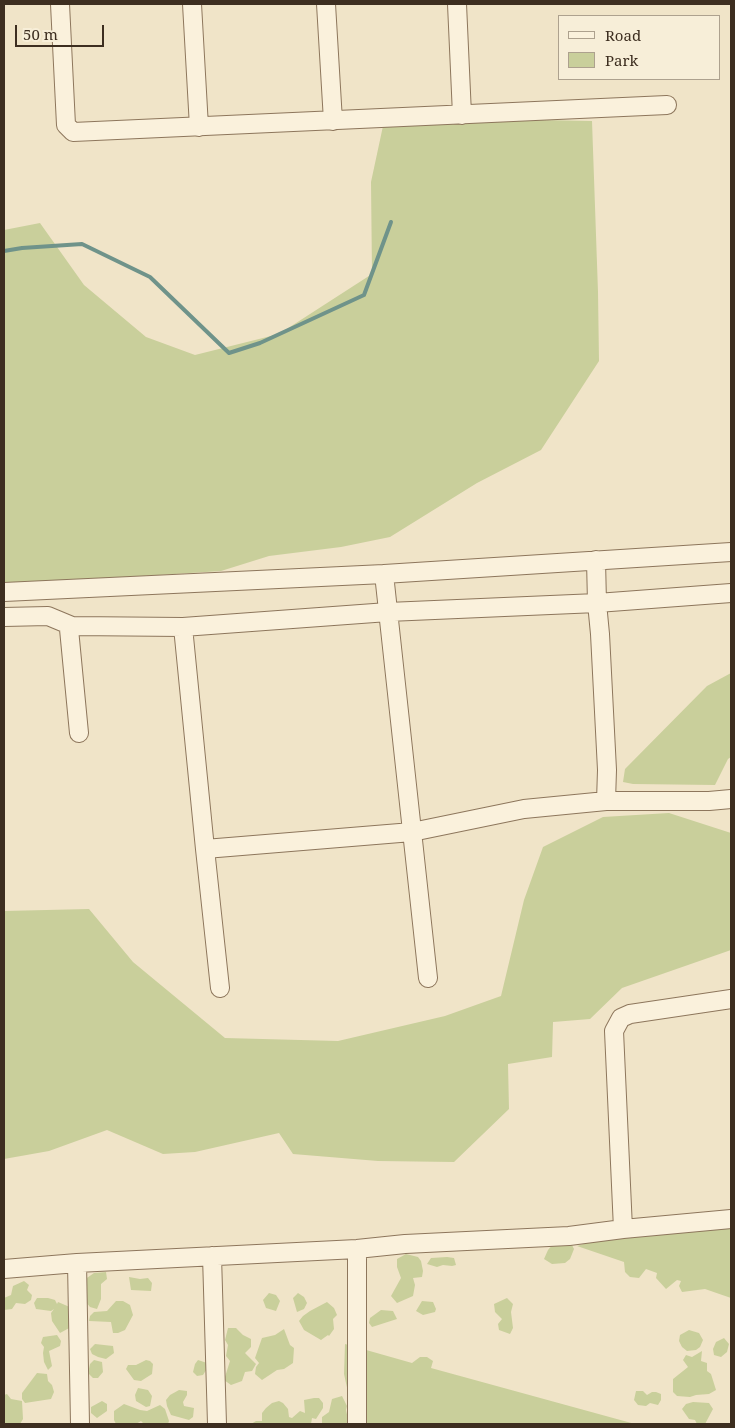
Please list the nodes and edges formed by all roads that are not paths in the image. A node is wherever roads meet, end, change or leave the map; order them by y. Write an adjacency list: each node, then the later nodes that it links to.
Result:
1 (60, 4): 8 (street)
2 (192, 4): 8 (street)
3 (326, 4): 7 (street)
4 (457, 4): 6 (street)
5 (667, 105): 6 (street)
6 (462, 115): 7 (street)
7 (333, 121): 8 (street)
8 (199, 127)
9 (731, 552): 10 (street)
10 (596, 560): 11 (street); 14 (street)
11 (384, 574): 12 (street); 15 (street)
12 (4, 592)
13 (731, 593): 14 (street)
14 (597, 603): 15 (street); 21 (street)
15 (388, 612): 18 (street); 22 (street)
16 (4, 617): 17 (street)
17 (72, 626): 18 (street); 19 (street)
18 (183, 627): 23 (street)
19 (79, 733)
20 (731, 799): 21 (street)
21 (606, 801): 22 (street)
22 (412, 832): 23 (street); 24 (street)
23 (205, 849): 25 (street)
24 (428, 978)
25 (220, 988)
26 (731, 999): 28 (street)
27 (731, 1220): 28 (street)
28 (623, 1229): 29 (street)
29 (357, 1249): 30 (street); 35 (street)
30 (212, 1256): 31 (street); 34 (street)
31 (77, 1263): 32 (street); 33 (street)
32 (4, 1269)
33 (80, 1424)
34 (217, 1424)
35 (358, 1424)

